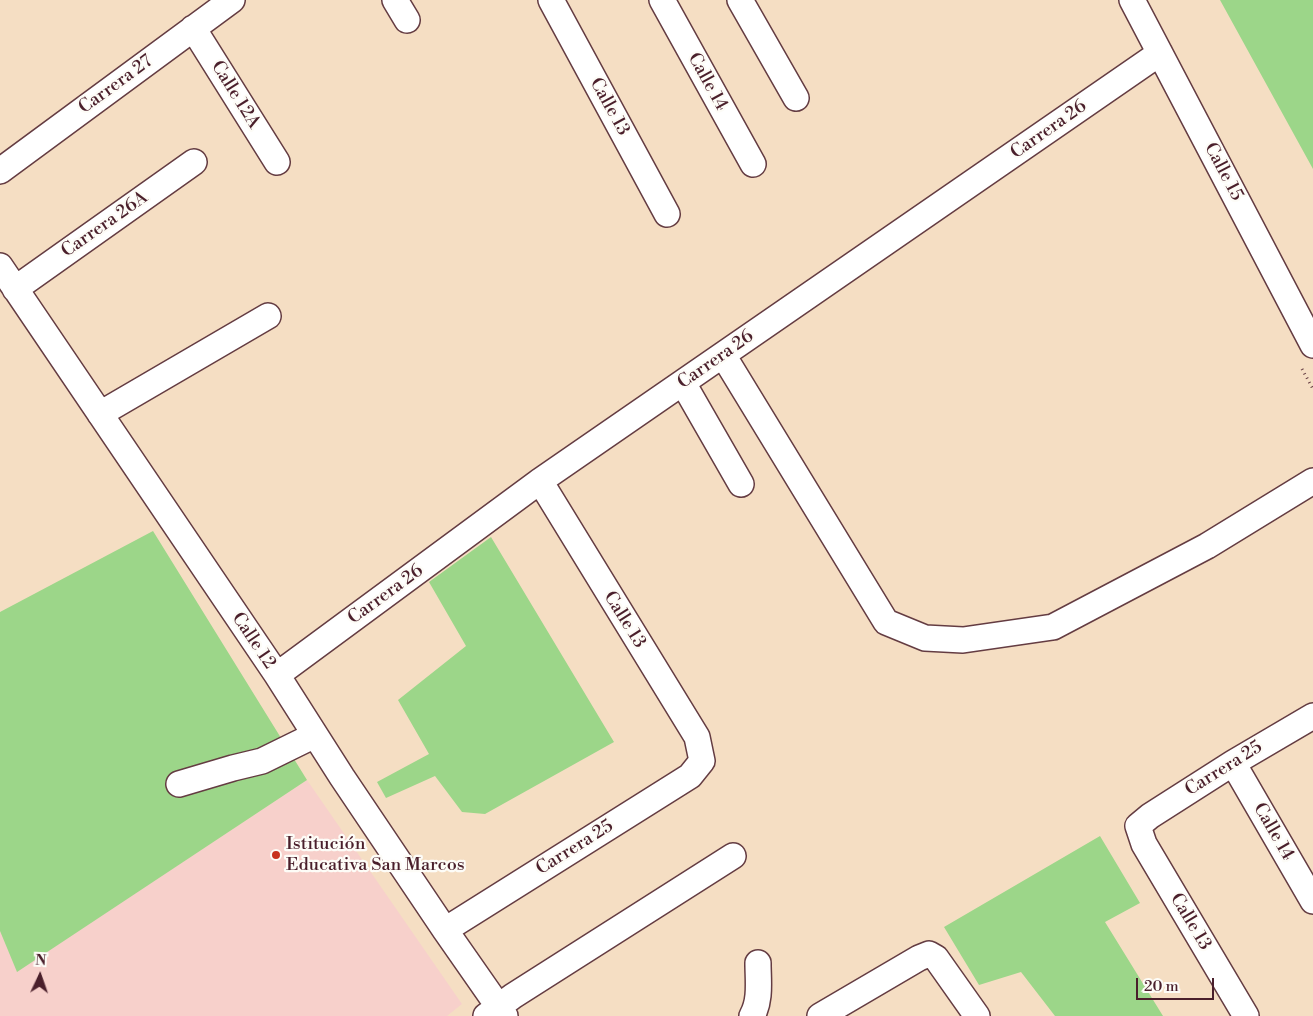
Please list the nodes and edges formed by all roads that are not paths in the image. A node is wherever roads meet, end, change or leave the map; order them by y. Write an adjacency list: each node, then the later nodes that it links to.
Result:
1 (232, 0): 6 (street, Carrera 27)
2 (551, 0): 13 (street, Calle 13)
3 (662, 0): 11 (street, Calle 14)
4 (740, 0): 8 (street)
5 (1132, 0): 7 (street, Calle 15)
6 (193, 28): 10 (street, Calle 12A); 12 (street, Carrera 27)
7 (1160, 53): 17 (street, Calle 15); 18 (street, Carrera 26)
8 (796, 98)
9 (194, 162): 15 (street, Carrera 26A)
10 (277, 162)
11 (753, 164)
12 (0, 171)
13 (668, 214)
14 (0, 266): 15 (street, Calle 12)
15 (15, 289): 20 (street, Calle 12)
16 (268, 316): 20 (street)
17 (1313, 345)
18 (723, 355): 19 (street, Carrera 26); 22 (street)
19 (683, 383): 21 (street, Carrera 26); 23 (street)
20 (100, 414): 24 (street, Calle 12)
21 (540, 481): 24 (street, Carrera 26); 27 (street, Calle 13)
22 (1313, 481)
23 (741, 484)
24 (277, 675): 26 (street, Calle 12)
25 (1313, 716): 28 (street, Carrera 25)
26 (315, 735): 29 (street); 33 (street, Calle 12)
27 (702, 760): 33 (street, Carrera 25)
28 (1233, 763): 30 (street, Carrera 25); 32 (street, Calle 14)
29 (179, 784)
30 (1138, 826): 39 (street, Calle 13)
31 (733, 856): 35 (street)
32 (1313, 901)
33 (445, 930): 35 (street, Calle 12)
34 (758, 963): 37 (street)
35 (497, 1013)
36 (826, 1015): 38 (street)
37 (752, 1016)
38 (977, 1016)
39 (1246, 1016)

